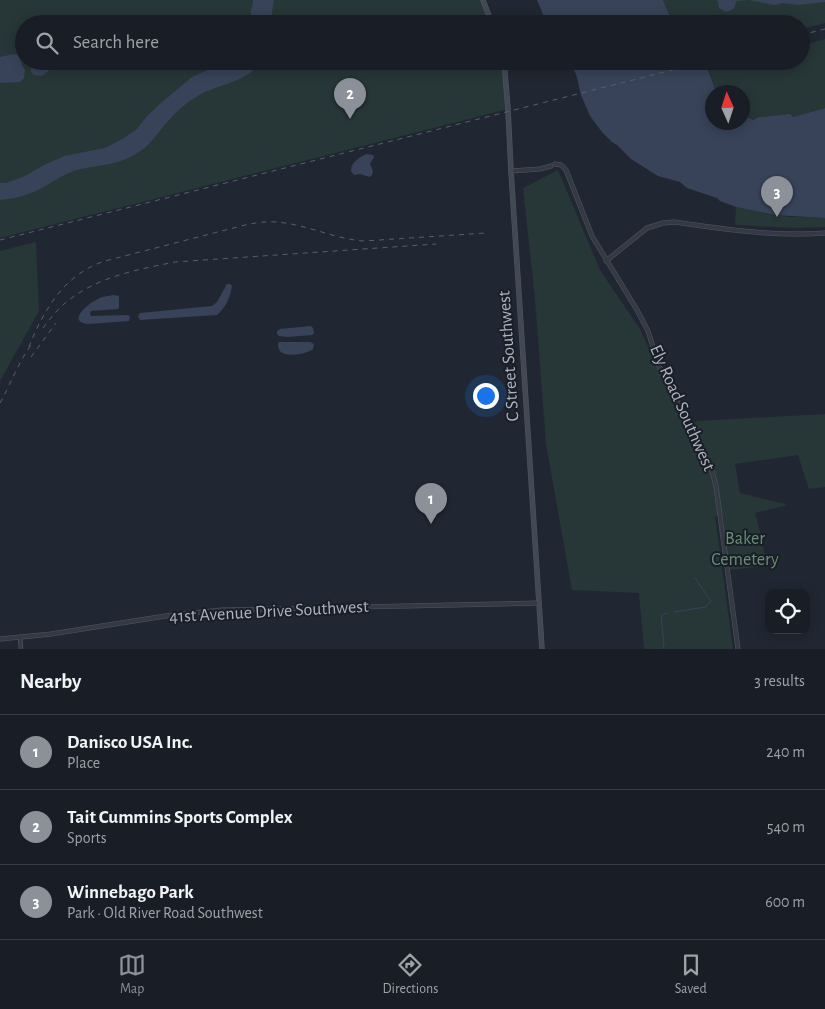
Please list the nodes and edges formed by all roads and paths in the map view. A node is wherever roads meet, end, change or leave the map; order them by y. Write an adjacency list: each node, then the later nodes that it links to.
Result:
1 (483, 0): 2 (main road)
2 (489, 15)
3 (505, 70): 4 (main road, C Street Southwest)
4 (511, 171): 6 (street, Ely Road Southwest); 7 (main road, C Street Southwest)
5 (825, 233): 6 (street)
6 (606, 261): 12 (street, Ely Road Southwest)
7 (539, 603): 8 (street, 41st Avenue Drive Southwest); 11 (main road, C Street Southwest)
8 (20, 637): 9 (street, 41st Avenue Drive Southwest); 10 (street)
9 (0, 639)
10 (21, 649)
11 (542, 649)
12 (738, 649)

